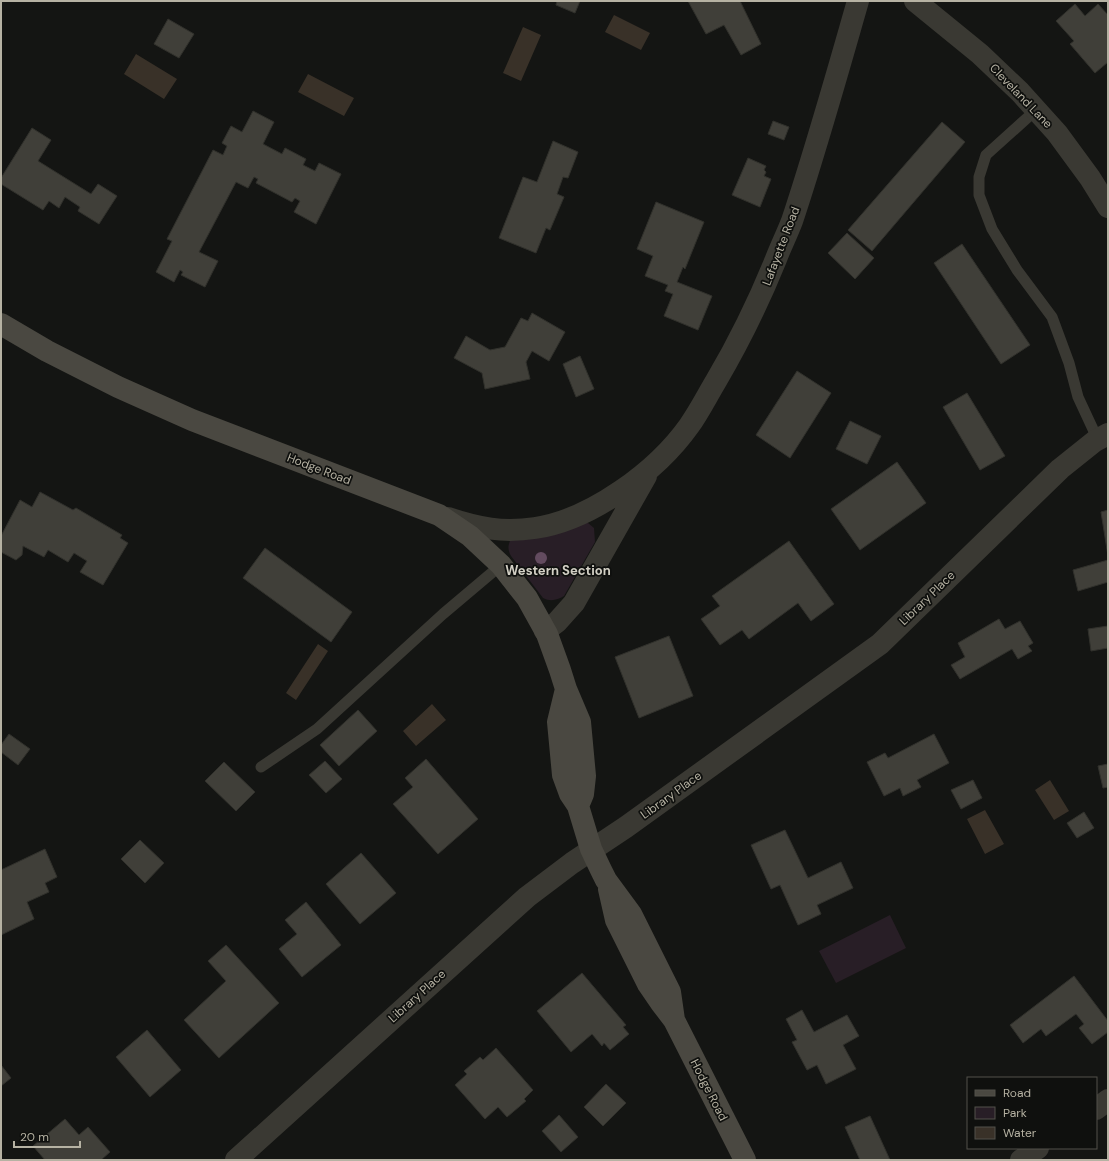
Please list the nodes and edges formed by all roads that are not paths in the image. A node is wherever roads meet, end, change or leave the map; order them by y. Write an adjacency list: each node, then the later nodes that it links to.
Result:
1 (858, 1): 7 (street, Lafayette Road)
2 (915, 1): 3 (street, Cleveland Lane)
3 (1036, 110): 4 (street, Cleveland Lane); 6 (lane)
4 (1108, 207)
5 (1, 324): 8 (street, Hodge Road)
6 (1103, 437): 12 (street, Library Place)
7 (652, 465): 8 (street, Lafayette Road); 10 (street, Lafayette Road)
8 (439, 515): 9 (street, Hodge Road)
9 (501, 565): 10 (street, Hodge Road); 11 (lane)
10 (545, 631): 12 (street, Hodge Road)
11 (261, 767)
12 (592, 849): 16 (street, Library Place); 17 (street, Hodge Road)
13 (1108, 1100): 14 (street)
14 (1097, 1108)
15 (1037, 1149): 18 (street)
16 (236, 1160)
17 (745, 1160)
18 (1021, 1160)

